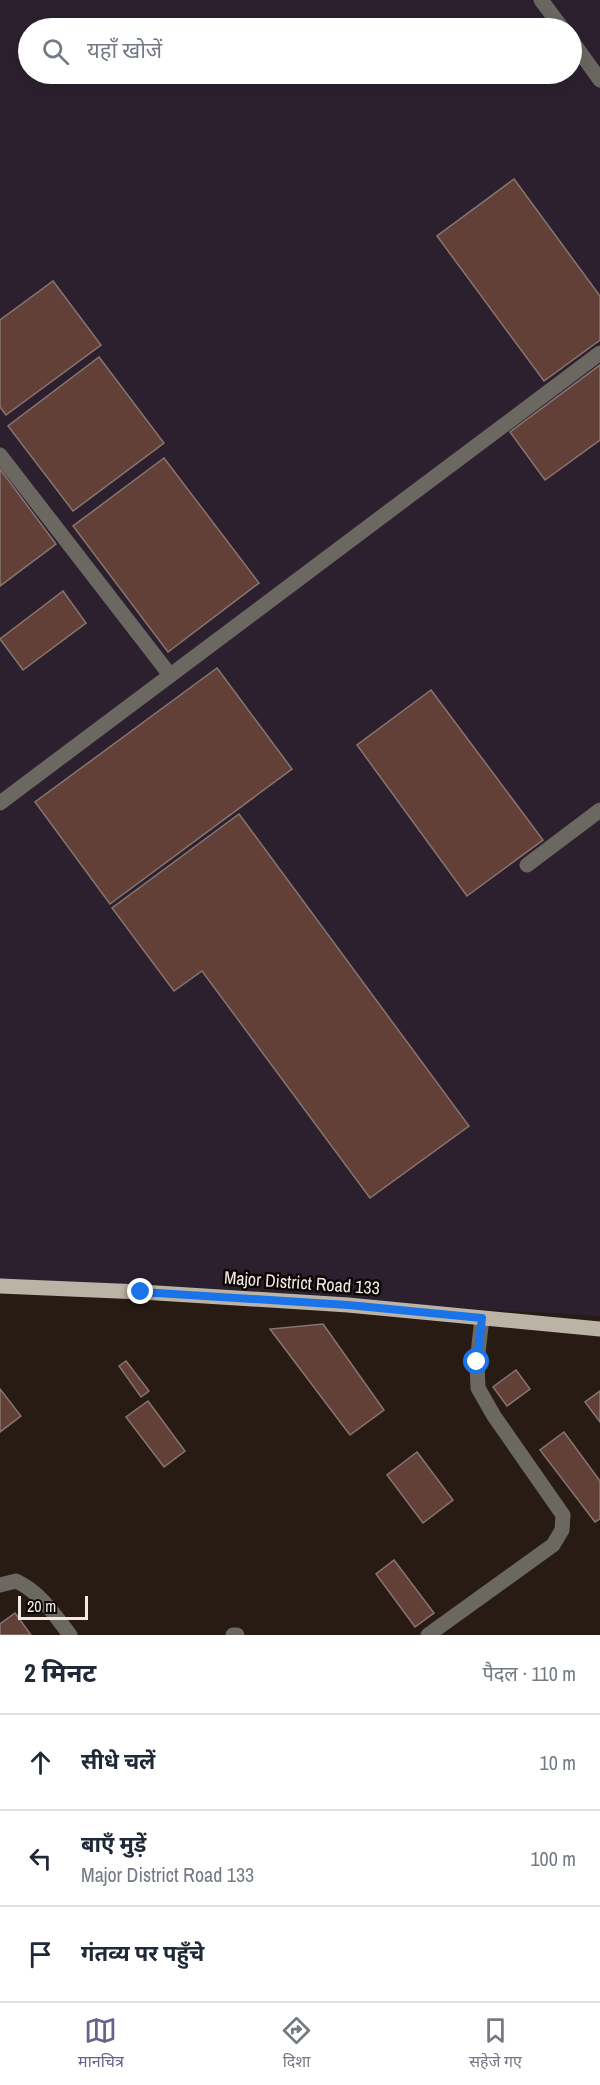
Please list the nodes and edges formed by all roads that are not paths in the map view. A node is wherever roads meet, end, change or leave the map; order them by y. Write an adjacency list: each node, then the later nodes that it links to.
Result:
1 (541, 0): 2 (street)
2 (554, 18)
3 (582, 55): 4 (street)
4 (600, 80)
5 (600, 353): 7 (street)
6 (0, 455): 7 (street)
7 (170, 675): 8 (street)
8 (0, 803)
9 (600, 810): 10 (street)
10 (527, 865)
11 (0, 1286): 12 (main road, Major District Road 133)
12 (482, 1318): 13 (main road, Major District Road 133); 16 (street)
13 (600, 1329)
14 (0, 1585): 15 (street)
15 (70, 1635)
16 (428, 1635)

